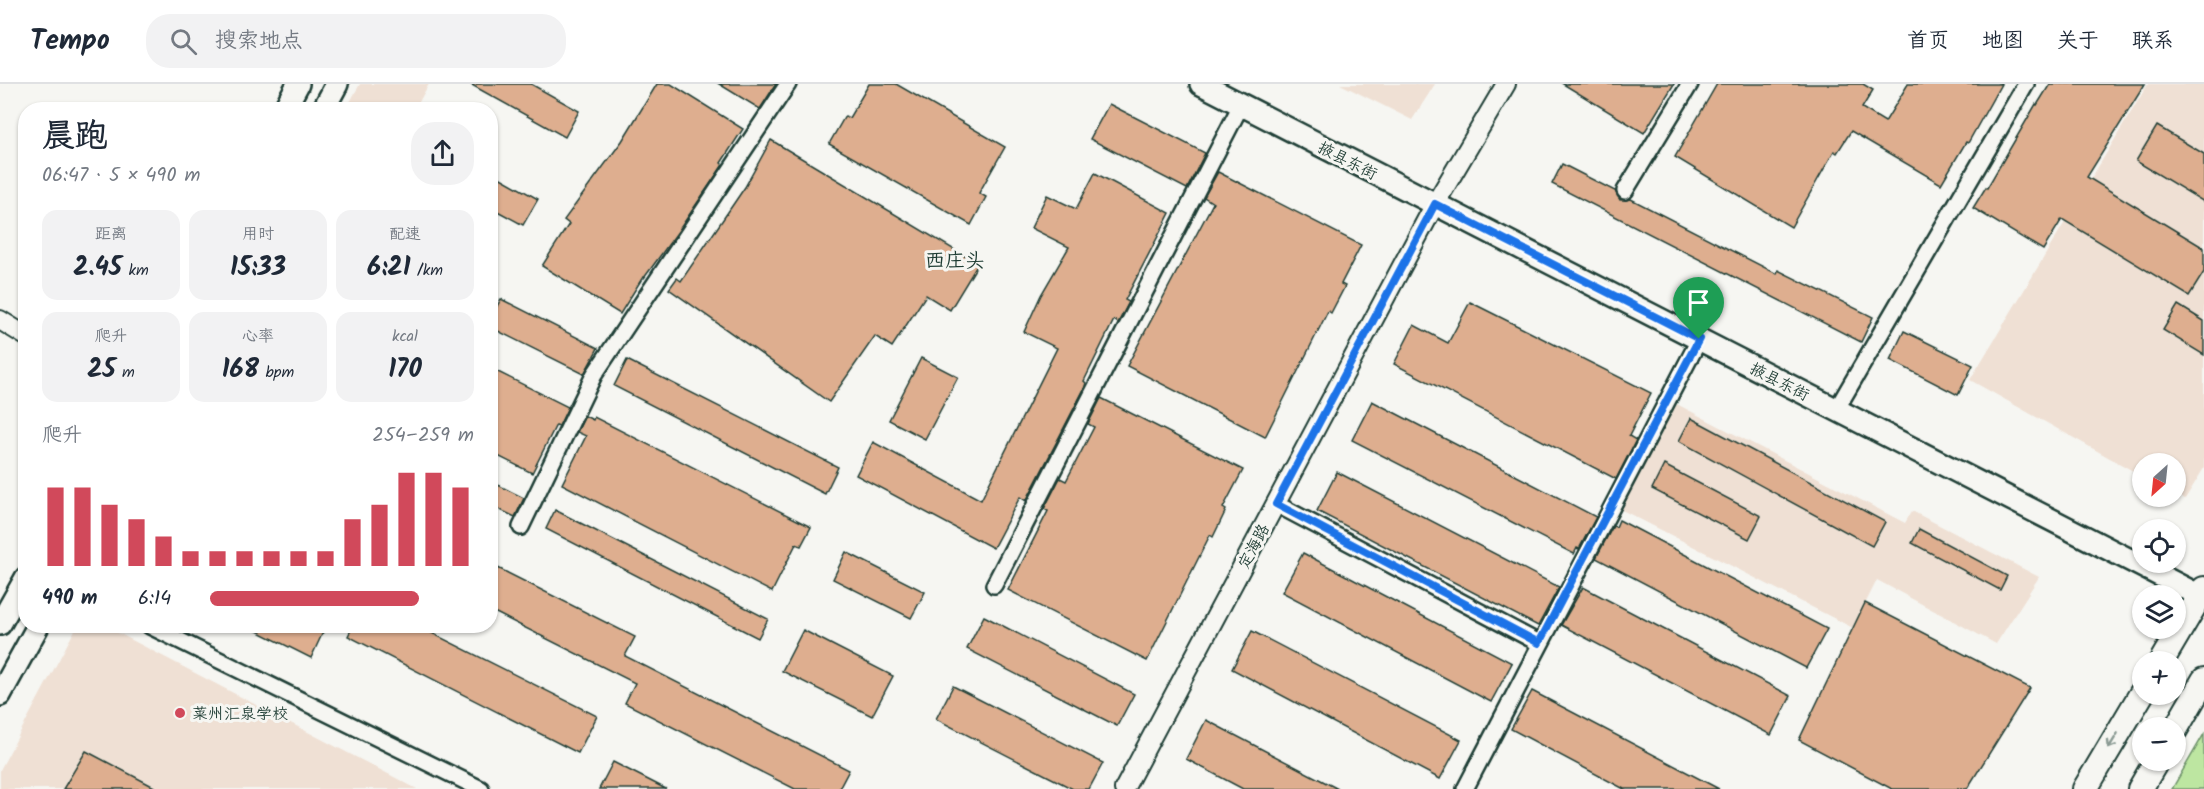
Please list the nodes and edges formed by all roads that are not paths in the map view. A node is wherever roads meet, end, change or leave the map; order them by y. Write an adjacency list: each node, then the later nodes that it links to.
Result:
1 (298, 84): 8 (main road)
2 (337, 84): 9 (main road)
3 (788, 84): 18 (street)
4 (1201, 84): 10 (main road, 掖县东街)
5 (1506, 84): 12 (street, 定海路)
6 (1690, 84): 11 (street)
7 (2026, 84): 16 (street)
8 (288, 102)
9 (327, 102)
10 (1241, 105): 12 (main road, 掖县东街); 19 (street)
11 (1625, 191)
12 (1435, 204): 15 (main road, 掖县东街); 17 (street, 定海路)
13 (0, 320): 14 (street)
14 (18, 331)
15 (1699, 339): 16 (main road, 掖县东街); 25 (street)
16 (1836, 410): 21 (main road, 掖县东街)
17 (1276, 504): 25 (street); 33 (street, 定海路)
18 (521, 527)
19 (994, 585)
20 (18, 592): 22 (main road)
21 (2202, 595): 26 (main road)
22 (0, 624)
23 (34, 633): 28 (main road)
24 (164, 633): 32 (street)
25 (1539, 643): 34 (street)
26 (2168, 651)
27 (2204, 680): 30 (main road)
28 (0, 695)
29 (2135, 705): 35 (main road, one-way to 35)
30 (2183, 717)
31 (2151, 771): 36 (main road)
32 (481, 789)
33 (1124, 789)
34 (1464, 789)
35 (2085, 789)
36 (2140, 789)

